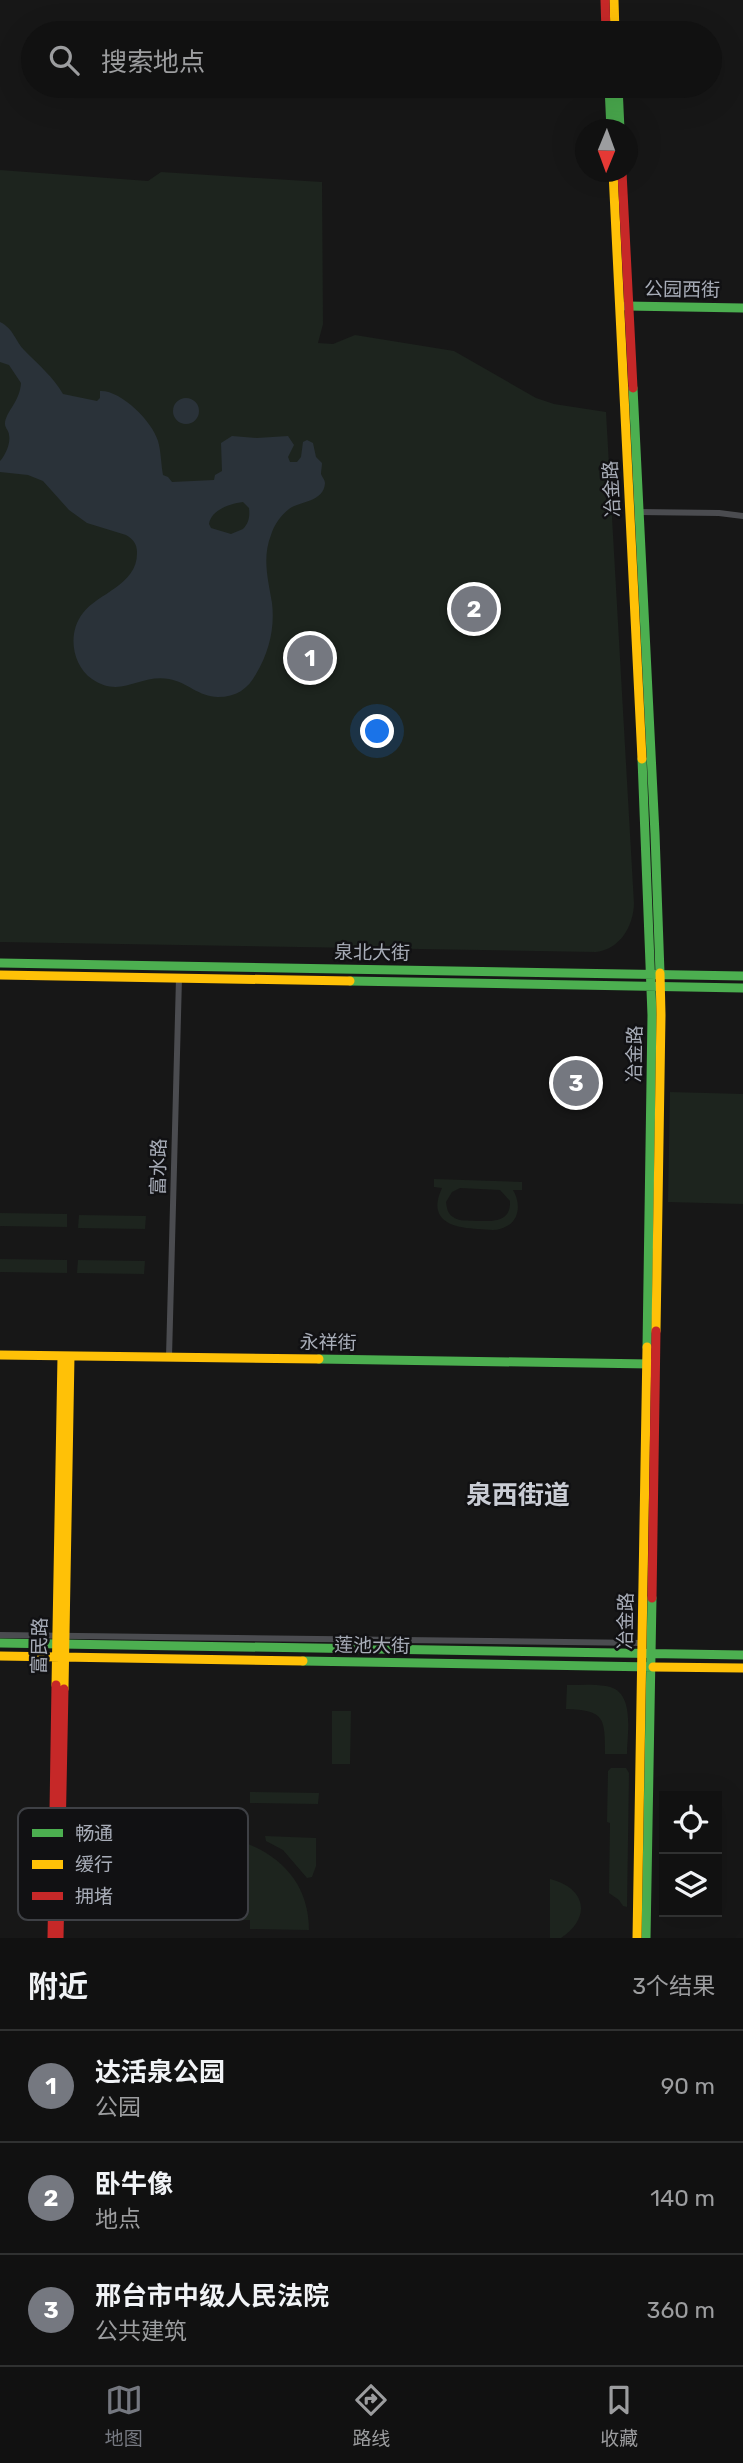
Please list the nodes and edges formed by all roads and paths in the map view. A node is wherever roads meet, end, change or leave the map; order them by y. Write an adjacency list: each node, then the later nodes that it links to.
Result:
1 (605, 0): 3 (street)
2 (614, 0): 4 (street)
3 (606, 21)
4 (615, 21)
5 (610, 98): 7 (street)
6 (619, 98): 8 (street)
7 (610, 119)
8 (620, 119)
9 (614, 182): 11 (street, 冶金路)
10 (622, 182): 11 (street, 冶金路)
11 (624, 306): 12 (street, 公园西街); 13 (street, 冶金路); 16 (street, 冶金路)
12 (743, 308)
13 (639, 512): 14 (street); 16 (street, 冶金路)
14 (743, 516)
15 (0, 963): 16 (street, 泉北大街)
16 (655, 974): 18 (street, 泉北大街); 20 (street, 冶金路)
17 (0, 975): 19 (street, 泉北大街)
18 (743, 976)
19 (179, 978): 20 (street, 泉北大街); 24 (street, 富水路)
20 (656, 986): 21 (street, 泉北大街); 25 (street, 冶金路)
21 (743, 988)
22 (0, 1355): 23 (street, 永祥街)
23 (66, 1356): 24 (street, 永祥街); 27 (street, 富民路)
24 (169, 1357): 25 (street, 永祥街)
25 (651, 1365): 29 (street, 冶金路)
26 (0, 1635): 27 (street)
27 (61, 1640): 28 (street, 莲池大街); 29 (street, 莲池大街); 32 (street, 富民路)
28 (0, 1643)
29 (645, 1650): 30 (street, 莲池大街); 33 (street, 冶金路)
30 (743, 1655)
31 (0, 1656): 32 (street, 莲池大街)
32 (60, 1657): 33 (street, 莲池大街); 35 (street, 富民路); 36 (street, 富民路)
33 (646, 1667): 34 (street, 莲池大街); 41 (street, 冶金路); 42 (street, 冶金路)
34 (743, 1668)
35 (56, 1808)
36 (59, 1808)
37 (53, 1920): 39 (street, 富民路)
38 (59, 1920): 40 (street, 富民路)
39 (52, 1938)
40 (59, 1938)
41 (637, 1938)
42 (646, 1938)

